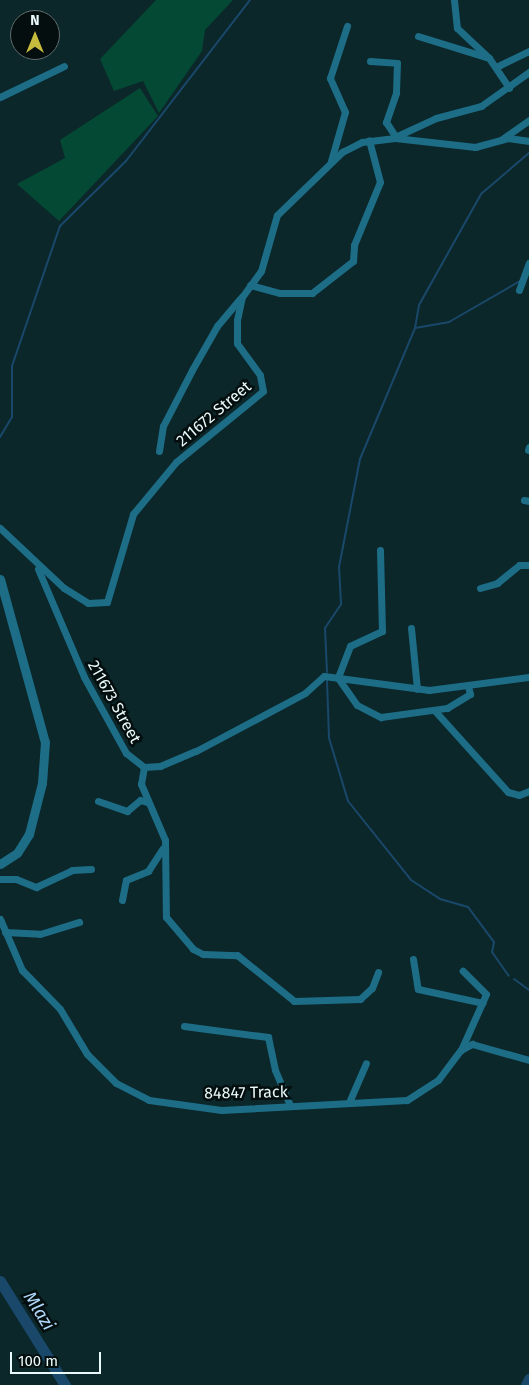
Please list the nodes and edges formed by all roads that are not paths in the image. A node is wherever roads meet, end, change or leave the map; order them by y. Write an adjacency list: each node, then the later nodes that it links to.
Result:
1 (454, 0): 5 (street)
2 (348, 26): 17 (street)
3 (418, 36): 5 (street)
4 (529, 51): 8 (street)
5 (489, 58): 8 (street)
6 (370, 60): 13 (street)
7 (64, 66): 11 (street)
8 (496, 67): 10 (street)
9 (529, 72): 10 (street)
10 (509, 88): 13 (street)
11 (0, 97)
12 (529, 120): 14 (street)
13 (395, 137): 14 (street); 15 (street, 211672 Street)
14 (502, 139): 16 (street)
15 (369, 140): 17 (street, 211672 Street); 19 (street)
16 (529, 141)
17 (331, 161): 19 (street, 211672 Street)
18 (529, 263): 20 (street)
19 (250, 285): 21 (street, 211672 Street)
20 (520, 290)
21 (242, 297): 22 (street); 26 (street, 211672 Street)
22 (159, 451)
23 (0, 528): 26 (street)
24 (380, 550): 31 (street)
25 (529, 565): 28 (street)
26 (37, 566): 35 (street, 211673 Street)
27 (0, 579): 40 (street)
28 (480, 588)
29 (411, 628): 33 (street)
30 (529, 677): 32 (street)
31 (338, 678): 33 (street); 34 (street); 35 (street)
32 (468, 686): 33 (street); 34 (street)
33 (417, 689)
34 (435, 712): 36 (street)
35 (144, 767): 38 (street)
36 (529, 791)
37 (98, 801): 38 (street)
38 (147, 802): 39 (street)
39 (163, 848): 43 (street); 49 (street)
40 (0, 864)
41 (91, 869): 42 (street)
42 (0, 879)
43 (122, 900)
44 (0, 918): 46 (street, 84847 Track)
45 (79, 922): 46 (street)
46 (5, 932): 56 (street, 84847 Track)
47 (413, 958): 50 (street)
48 (464, 971): 50 (street)
49 (378, 972)
50 (483, 1003): 52 (street, 84847 Track)
51 (184, 1026): 56 (street)
52 (461, 1050): 53 (street); 55 (street, 84847 Track)
53 (529, 1060)
54 (366, 1063): 55 (street)
55 (350, 1100): 56 (street, 84847 Track)
56 (290, 1106)

